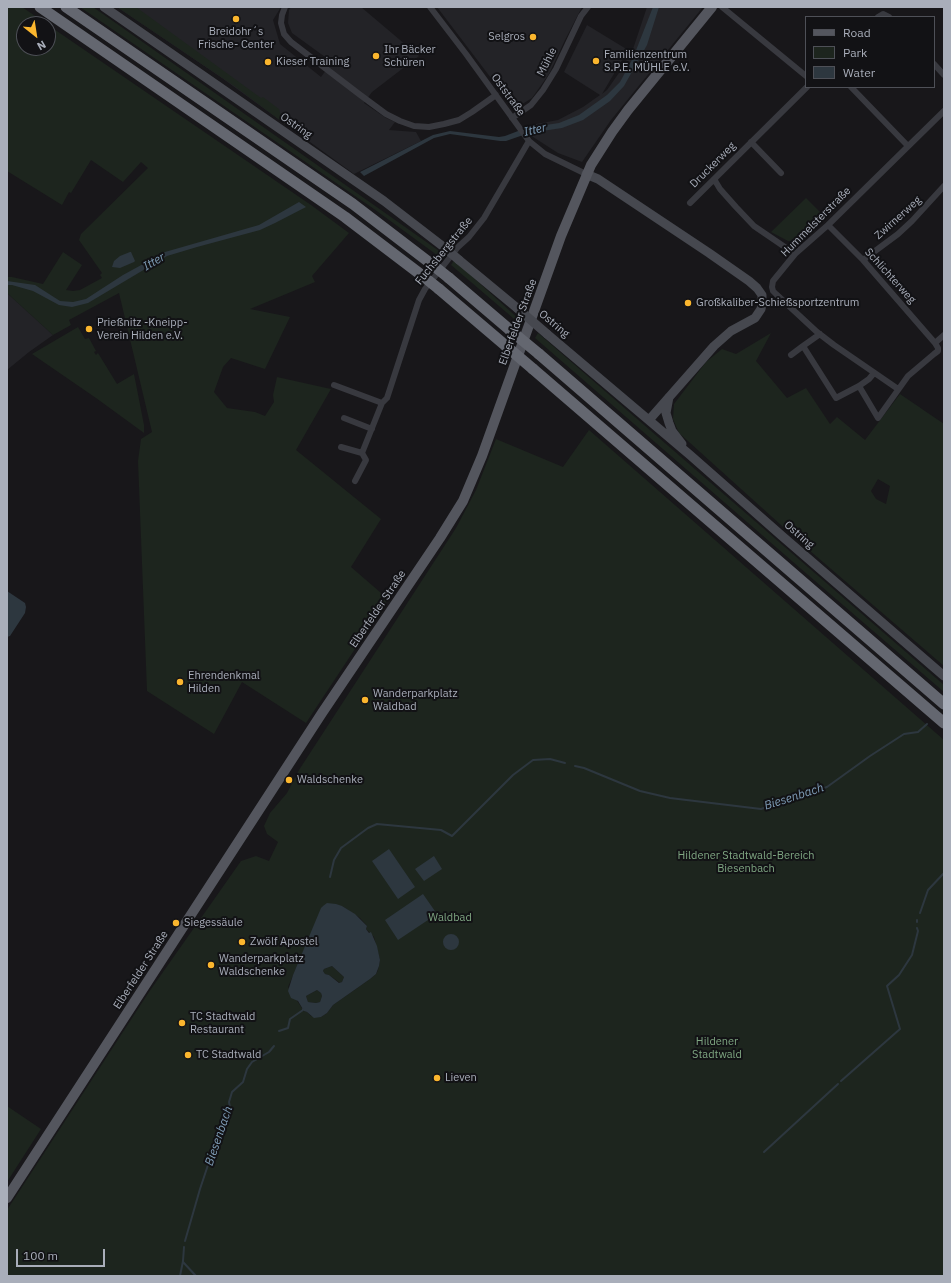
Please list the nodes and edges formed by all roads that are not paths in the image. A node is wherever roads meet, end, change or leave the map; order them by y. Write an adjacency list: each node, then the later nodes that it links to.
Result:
1 (40, 7): 48 (highway, bridge)
2 (66, 7): 47 (highway, bridge)
3 (104, 7): 40 (main road, Ostring, bridge)
4 (285, 7): 14 (street)
5 (430, 7): 14 (street, Oststraße)
6 (588, 7): 16 (street, Mühle)
7 (712, 7): 21 (main road, Elberfelder Straße)
8 (722, 7): 10 (street)
9 (935, 65): 11 (street)
10 (805, 75)
11 (944, 75)
12 (806, 88): 18 (street, Druckerweg)
13 (852, 88): 19 (street)
14 (496, 95): 16 (street, Oststraße)
15 (944, 112): 19 (street, Hummelsterstraße)
16 (512, 118): 17 (street, Oststraße)
17 (527, 138): 21 (street, Oststraße); 38 (street, Fuchsbergstraße)
18 (751, 142): 20 (street, Druckerweg); 22 (street, Druckerweg)
19 (908, 146): 25 (street, Hummelsterstraße)
20 (781, 173)
21 (586, 174): 37 (main road); 49 (main road, Elberfelder Straße)
22 (714, 179): 24 (street, Druckerweg); 26 (street)
23 (944, 186): 27 (street, Zwirnerweg)
24 (690, 203)
25 (828, 225): 26 (street, Hummelsterstraße); 27 (street, Schlichterweg)
26 (795, 254): 28 (street, Hummelsterstraße)
27 (863, 260): 30 (street, Schlichterweg)
28 (820, 334): 31 (street); 33 (street, Hummelsterstraße)
29 (943, 338): 30 (street)
30 (935, 343): 36 (street)
31 (803, 346): 32 (street); 35 (street)
32 (791, 355)
33 (874, 373): 35 (street); 36 (street, Hummelsterstraße)
34 (334, 385): 38 (street)
35 (859, 386): 36 (street)
36 (898, 389)
37 (669, 397): 40 (main road); 44 (main road)
38 (382, 403): 41 (street, Fuchsbergstraße)
39 (344, 418): 41 (street)
40 (649, 420): 44 (main road, Ostring)
41 (372, 429): 43 (street, Fuchsbergstraße)
42 (341, 447): 43 (street)
43 (362, 453): 45 (street, Fuchsbergstraße)
44 (690, 454): 46 (main road, Ostring)
45 (355, 481)
46 (944, 676)
47 (944, 704)
48 (944, 723)
49 (7, 1198)

